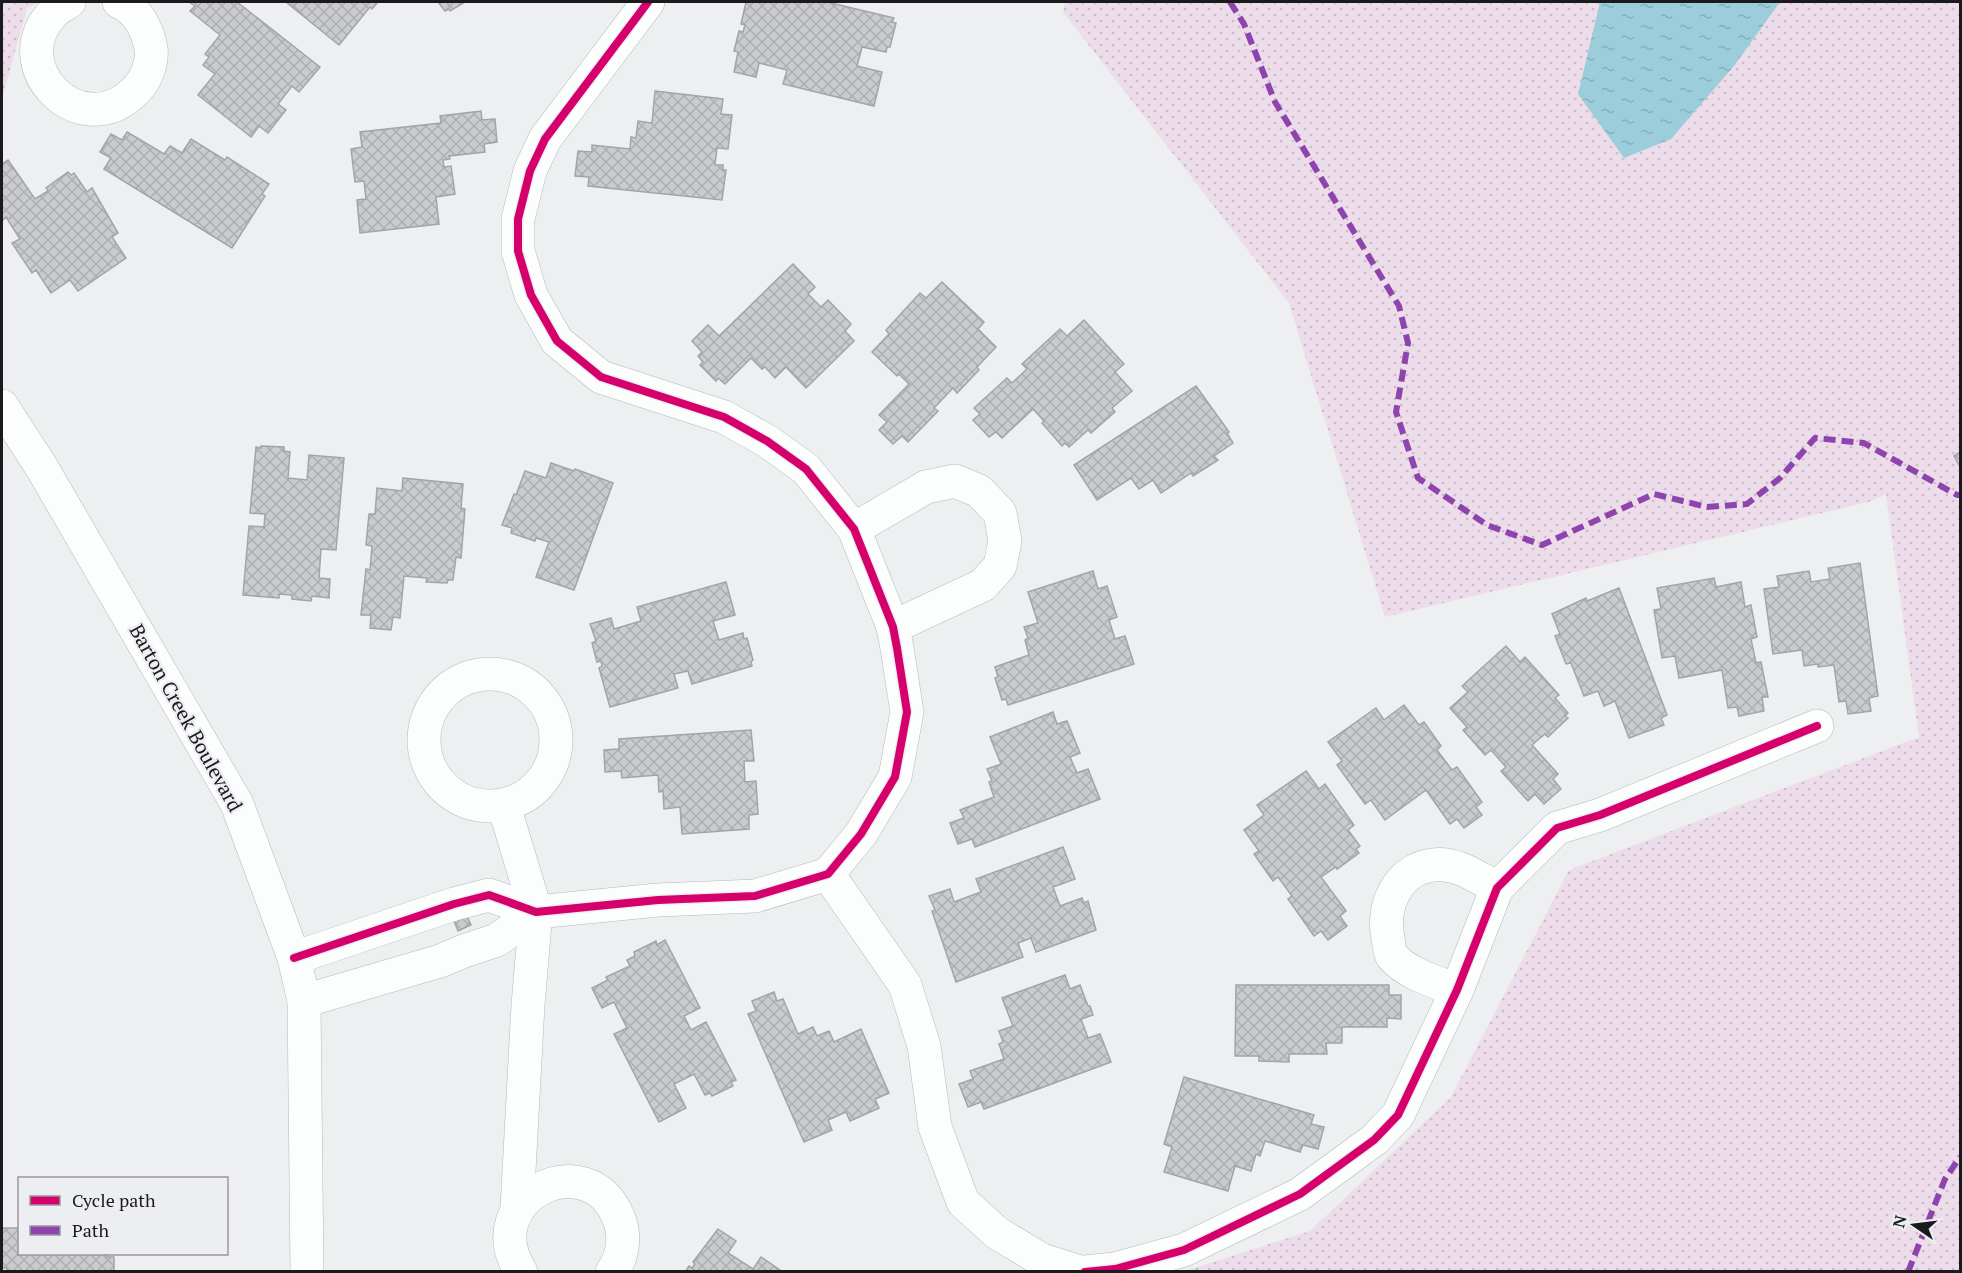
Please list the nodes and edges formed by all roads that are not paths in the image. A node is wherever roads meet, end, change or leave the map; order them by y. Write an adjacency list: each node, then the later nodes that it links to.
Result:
1 (69, 2): 3 (street)
2 (648, 2): 5 (street)
3 (126, 3)
4 (2, 406): 13 (street, Barton Creek Boulevard)
5 (854, 529): 6 (street); 6 (street)
6 (893, 627): 9 (street)
7 (1817, 726): 10 (street)
8 (504, 806): 8 (street); 11 (street)
9 (828, 874): 11 (street); 21 (street)
10 (1497, 888): 15 (street); 15 (street)
11 (536, 912): 12 (street); 14 (street); 17 (street)
12 (425, 914): 13 (street); 14 (street)
13 (294, 958): 16 (street, Barton Creek Boulevard)
14 (440, 961): 16 (street)
15 (1457, 990): 22 (street)
16 (304, 1001): 18 (street, Barton Creek Boulevard)
17 (518, 1208): 19 (street); 20 (street)
18 (307, 1272)
19 (521, 1272)
20 (612, 1272)
21 (1080, 1272)
22 (1085, 1272)

